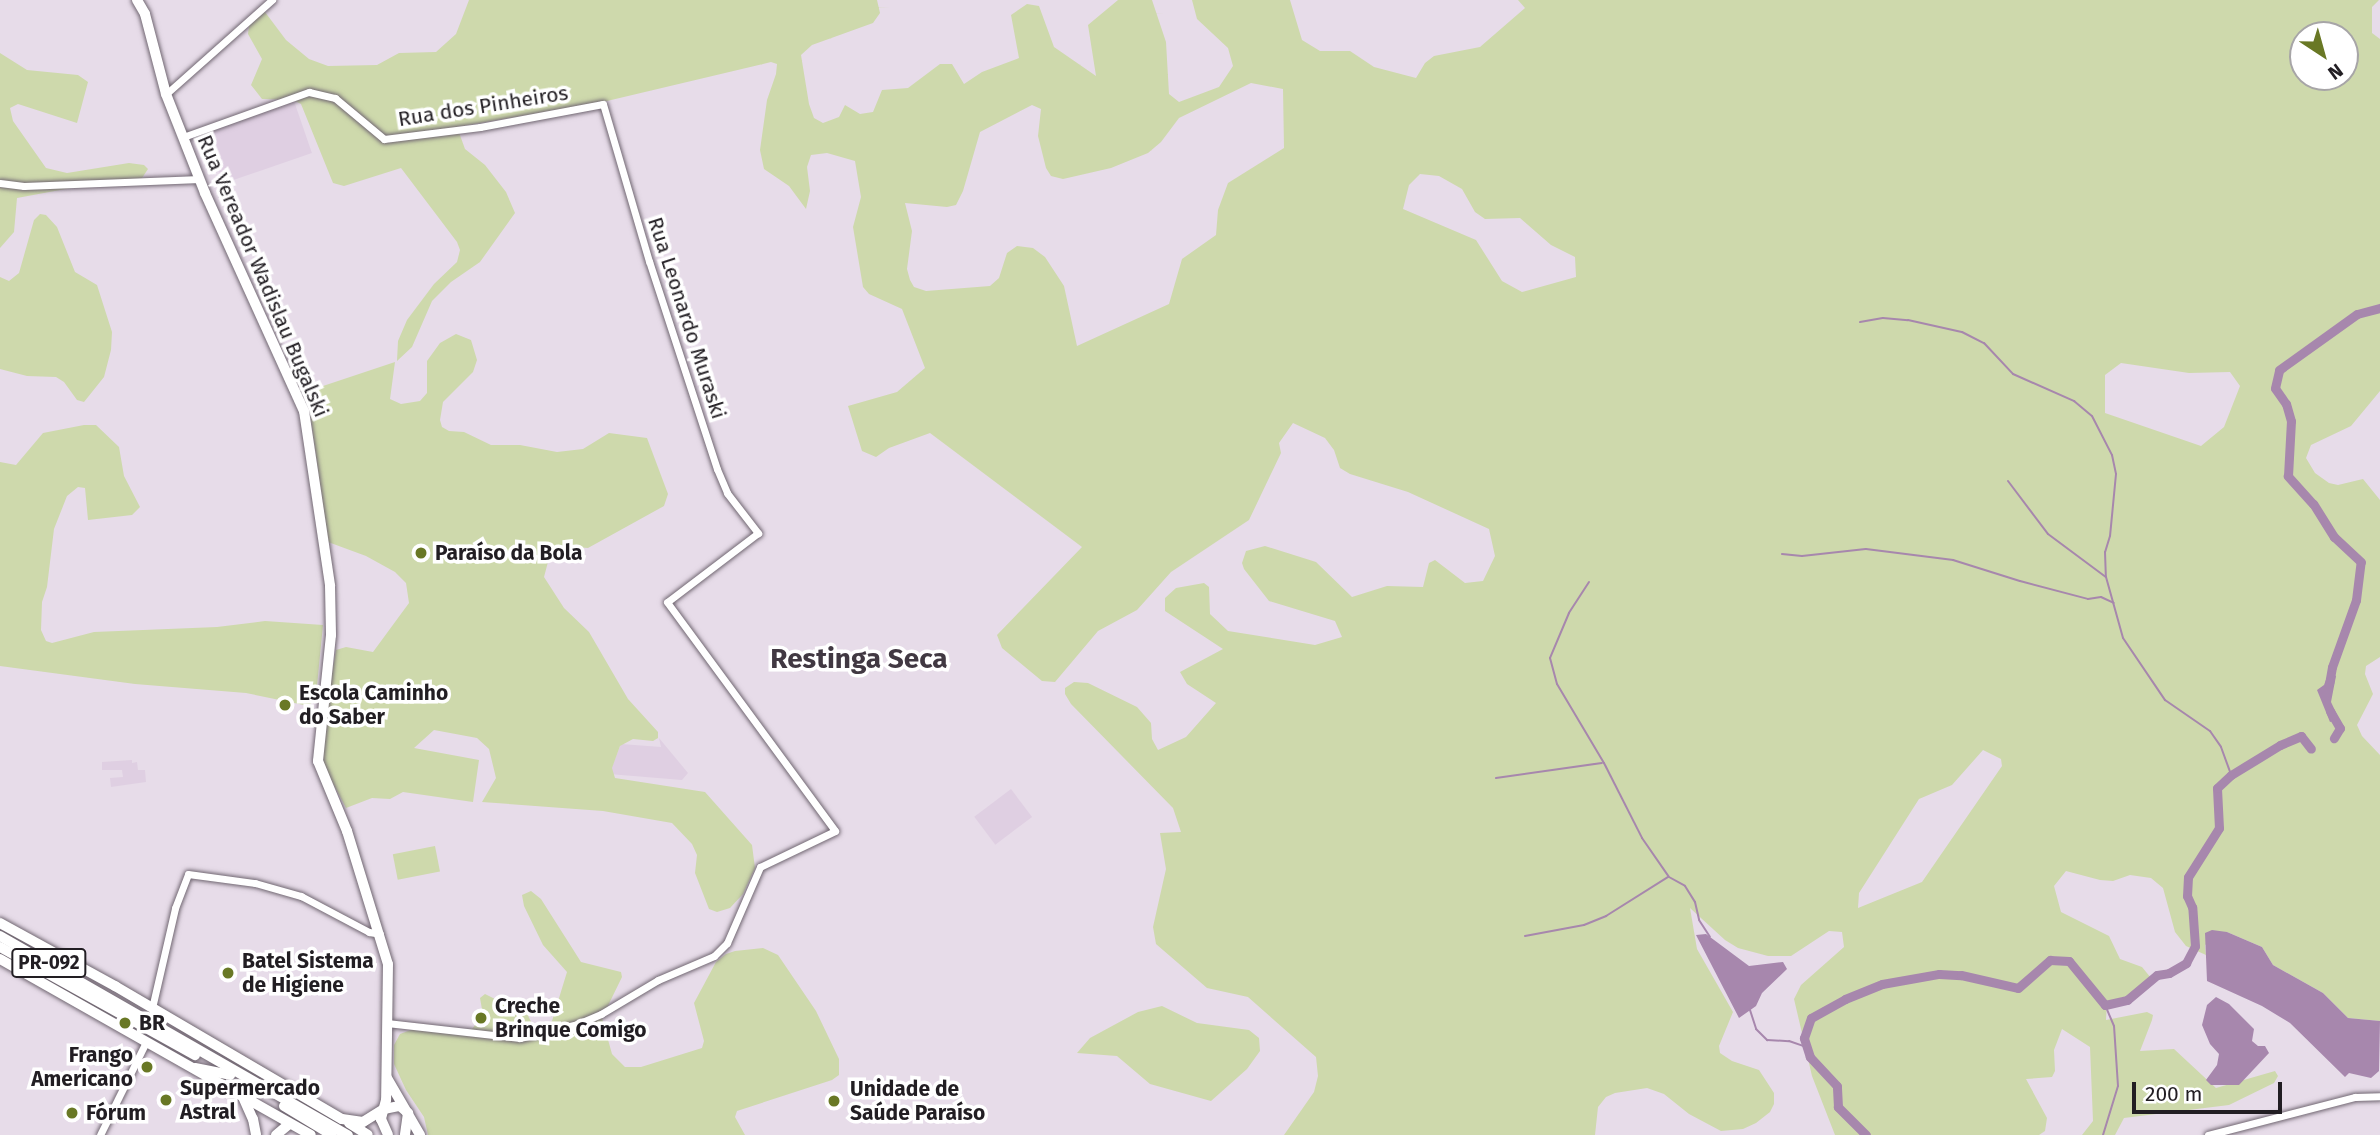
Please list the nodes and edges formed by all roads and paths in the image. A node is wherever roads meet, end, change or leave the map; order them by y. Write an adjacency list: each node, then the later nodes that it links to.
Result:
1 (137, 0): 3 (main road, Rua Vereador Wadislau Bugalski)
2 (272, 0): 3 (street)
3 (166, 94): 5 (main road, Rua Vereador Wadislau Bugalski)
4 (603, 104): 5 (street, Rua dos Pinheiros); 18 (street, Rua Leonardo Muraski)
5 (183, 137): 6 (main road, Rua Vereador Wadislau Bugalski)
6 (200, 179): 7 (street); 9 (main road, Rua Vereador Wadislau Bugalski)
7 (0, 183)
8 (0, 923): 15 (main road)
9 (380, 934): 17 (street); 18 (main road, Rua Vereador Wadislau Bugalski)
10 (0, 936): 14 (main road, PR-092)
11 (0, 947): 12 (main road, PR-092)
12 (18, 957): 16 (main road); 22 (main road, PR-092)
13 (0, 959): 16 (main road)
14 (65, 971): 15 (main road); 22 (main road, PR-092)
15 (115, 986): 17 (main road)
16 (75, 1001): 20 (main road)
17 (152, 1008): 19 (main road)
18 (387, 1023): 23 (main road, Rua Vereador Wadislau Bugalski)
19 (202, 1038): 22 (main road); 29 (main road)
20 (146, 1042): 21 (main road); 31 (street)
21 (188, 1067): 22 (main road); 26 (main road)
22 (230, 1072): 24 (main road, PR-092)
23 (385, 1075): 27 (main road, Rua Vereador Wadislau Bugalski); 28 (main road)
24 (270, 1094): 35 (main road, PR-092); 36 (main road, PR-092)
25 (2380, 1096): 41 (street)
26 (243, 1097): 30 (main road); 32 (main road)
27 (384, 1109): 28 (main road); 29 (main road); 38 (main road, Rua Vereador Wadislau Bugalski)
28 (408, 1113): 39 (main road); 40 (main road)
29 (342, 1119): 37 (main road)
30 (289, 1124): 33 (main road); 34 (main road)
31 (100, 1135)
32 (256, 1135)
33 (276, 1135)
34 (311, 1135)
35 (332, 1135)
36 (348, 1135)
37 (368, 1135)
38 (388, 1135)
39 (405, 1135)
40 (420, 1135)
41 (2208, 1135)

